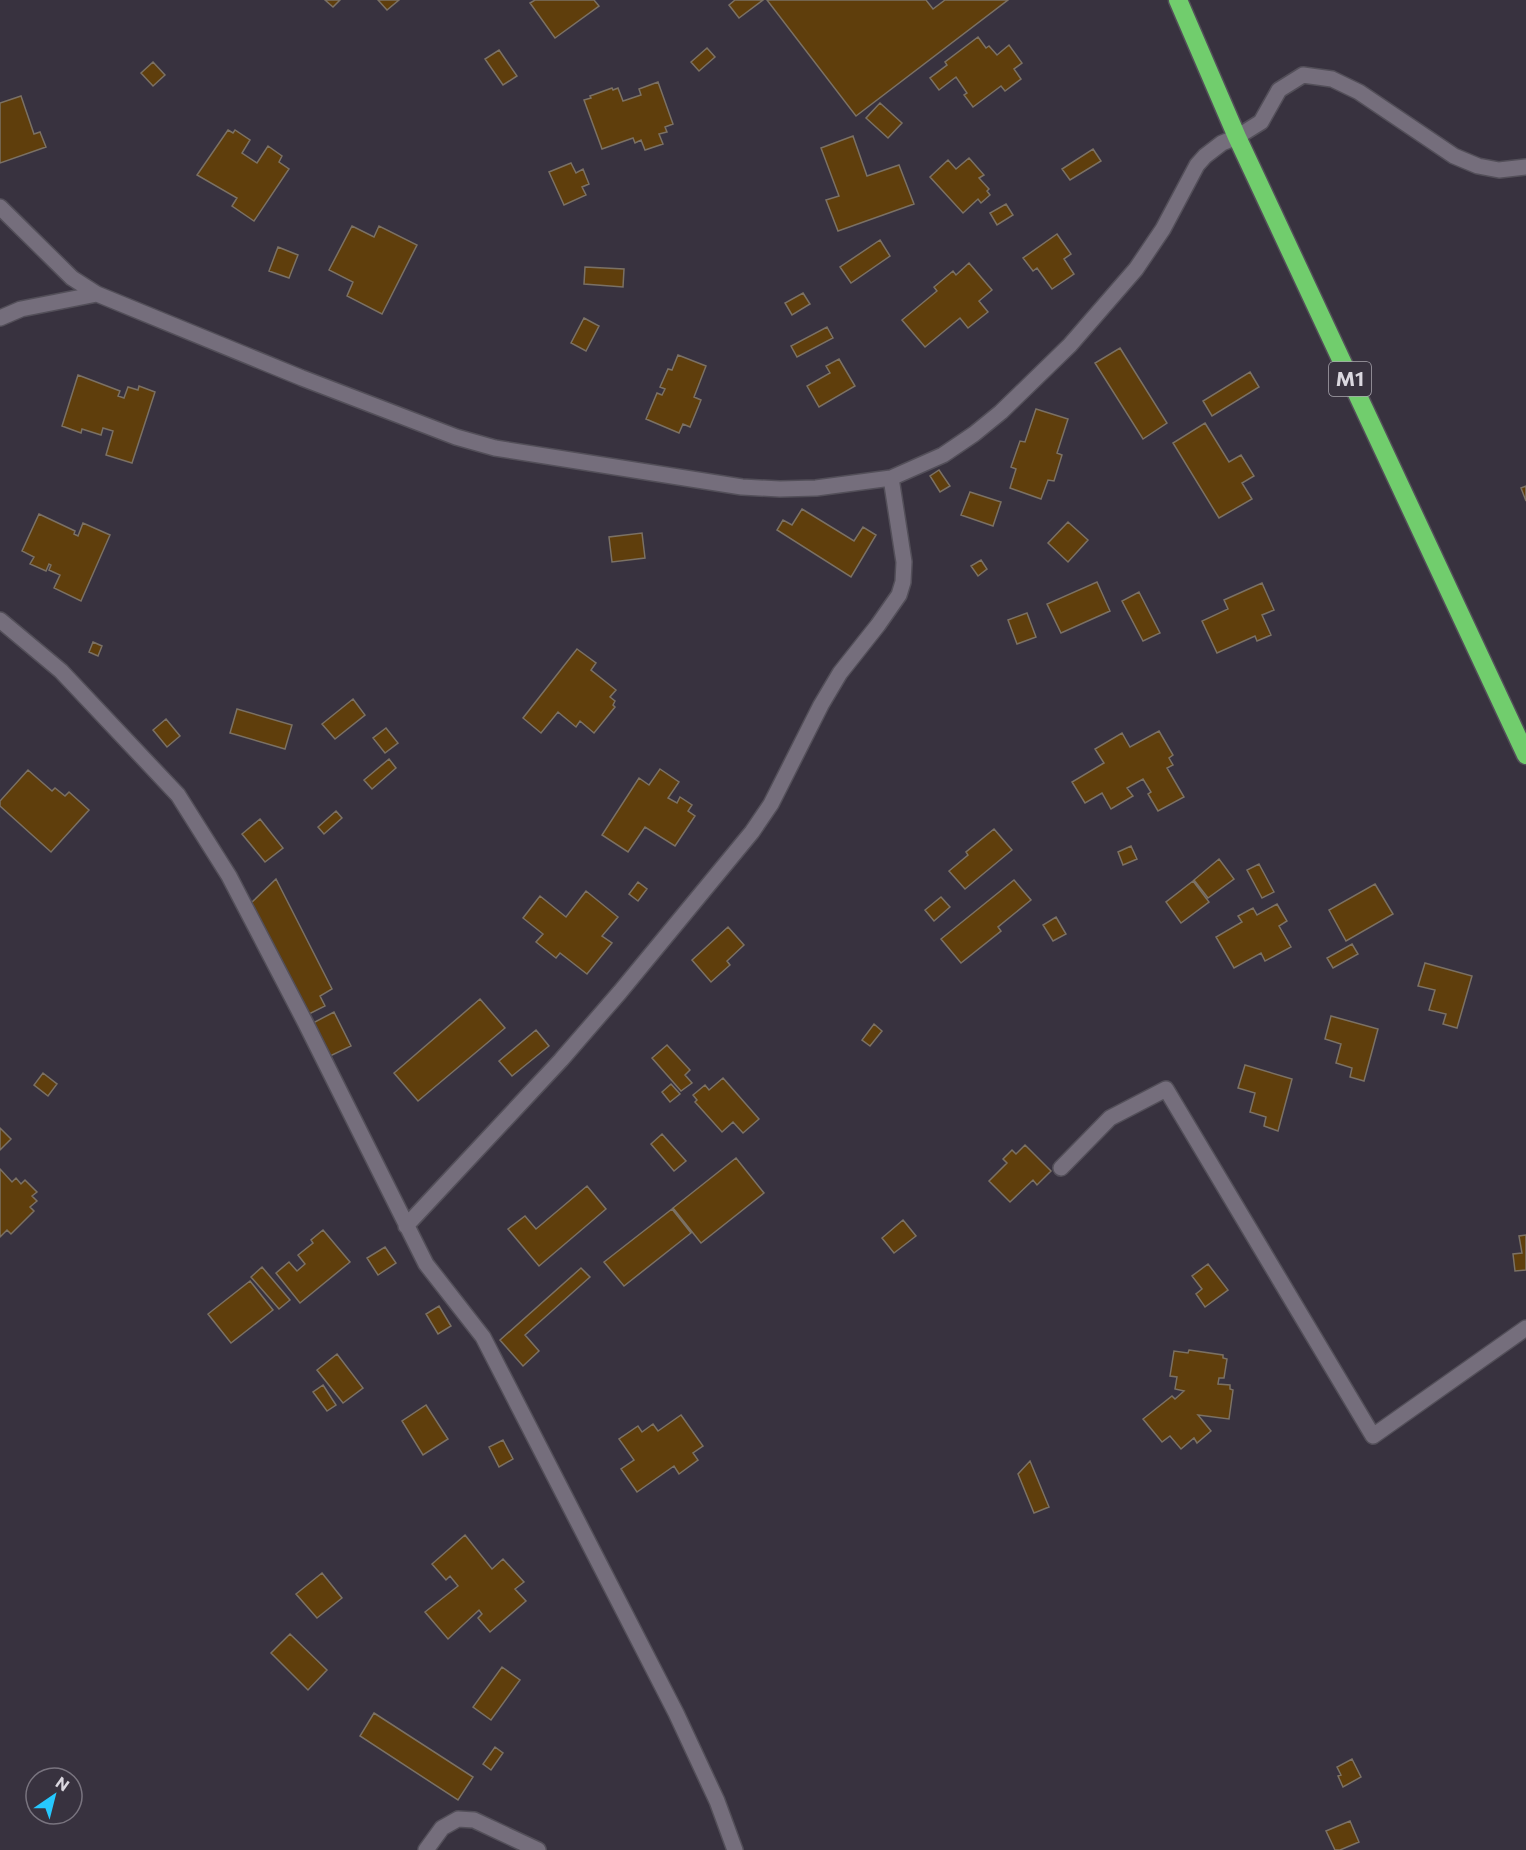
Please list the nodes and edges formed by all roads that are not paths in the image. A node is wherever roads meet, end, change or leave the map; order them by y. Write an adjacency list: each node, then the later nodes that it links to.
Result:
1 (1178, 0): 2 (highway, M1)
2 (1238, 137): 3 (street); 7 (street); 9 (highway, M1)
3 (1526, 167)
4 (0, 207): 5 (street)
5 (97, 294): 6 (street); 7 (street)
6 (0, 318)
7 (891, 478): 11 (street)
8 (0, 620): 11 (street)
9 (1526, 756)
10 (1061, 1168): 12 (street)
11 (406, 1226): 15 (street)
12 (1526, 1328)
13 (426, 1850): 14 (street)
14 (538, 1850)
15 (735, 1850)

